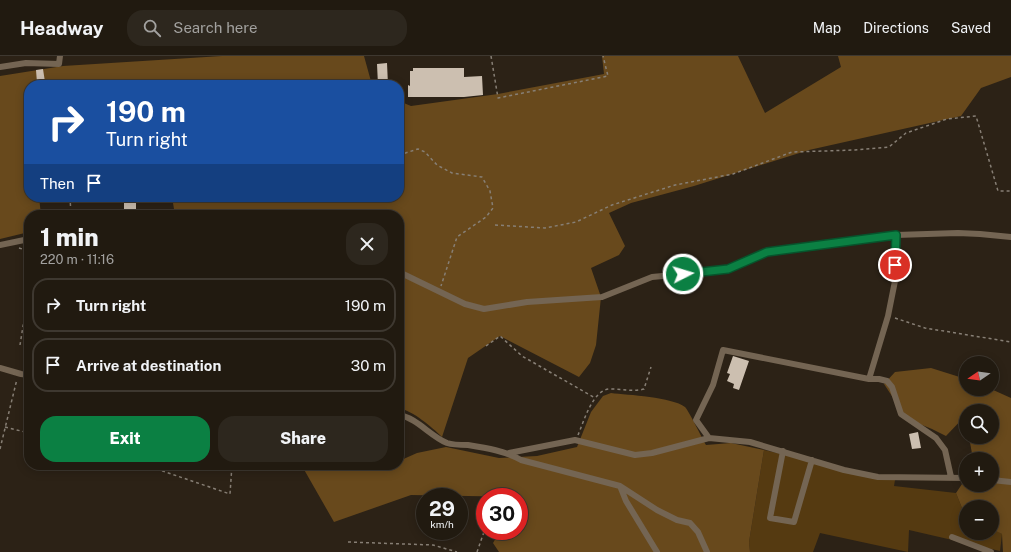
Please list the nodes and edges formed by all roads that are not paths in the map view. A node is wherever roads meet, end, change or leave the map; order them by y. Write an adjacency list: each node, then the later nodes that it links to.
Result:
1 (60, 56): 2 (street)
2 (0, 67)
3 (896, 235): 4 (street); 7 (street); 10 (street)
4 (1011, 237)
5 (24, 240): 6 (street)
6 (0, 245)
7 (404, 274)
8 (0, 368): 9 (street)
9 (24, 374)
10 (869, 379): 12 (street); 16 (street)
11 (404, 416): 14 (street)
12 (709, 438): 13 (street); 14 (street)
13 (783, 451): 15 (street); 15 (street)
14 (509, 453): 20 (street)
15 (812, 460): 16 (street)
16 (951, 477): 17 (street)
17 (959, 478)
18 (999, 481): 19 (street)
19 (1011, 482)
20 (620, 486): 22 (street); 23 (street)
21 (952, 537): 24 (street)
22 (657, 552)
23 (707, 552)
24 (991, 552)

